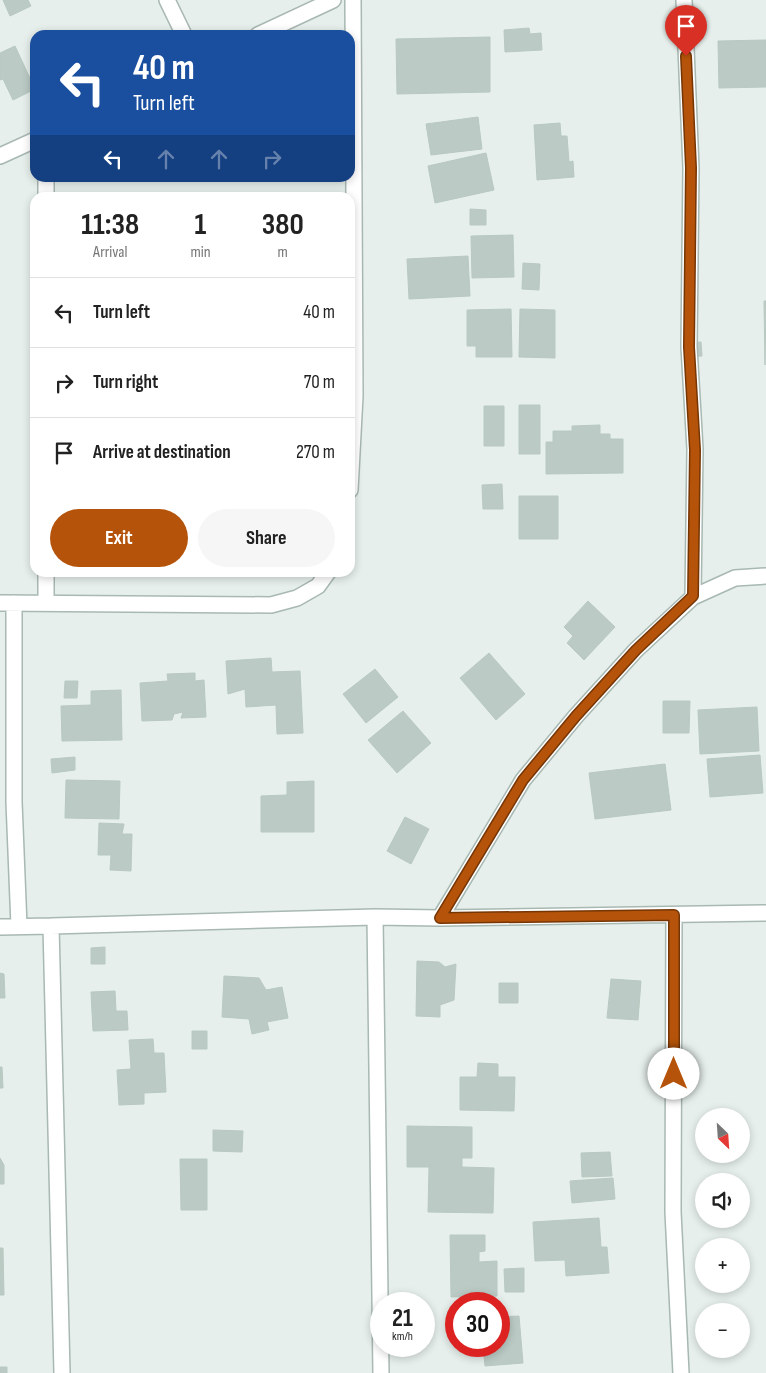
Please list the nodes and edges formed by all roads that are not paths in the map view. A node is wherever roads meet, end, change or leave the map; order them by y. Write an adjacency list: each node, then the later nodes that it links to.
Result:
1 (167, 0): 5 (street)
2 (332, 0): 6 (street)
3 (353, 0): 7 (street)
4 (684, 0): 13 (street)
5 (182, 30)
6 (269, 30)
7 (353, 30)
8 (30, 142): 9 (street)
9 (0, 156)
10 (766, 576): 13 (street)
11 (46, 577): 15 (street)
12 (324, 577): 15 (street)
13 (693, 596): 19 (street)
14 (7, 603): 15 (street); 21 (street)
15 (46, 603)
16 (766, 913): 17 (street)
17 (674, 915): 19 (street); 25 (street)
18 (375, 917): 19 (street); 22 (street); 24 (street)
19 (440, 918)
20 (0, 926): 21 (street)
21 (19, 926): 22 (street)
22 (51, 926): 23 (street)
23 (62, 1373)
24 (380, 1373)
25 (681, 1373)

